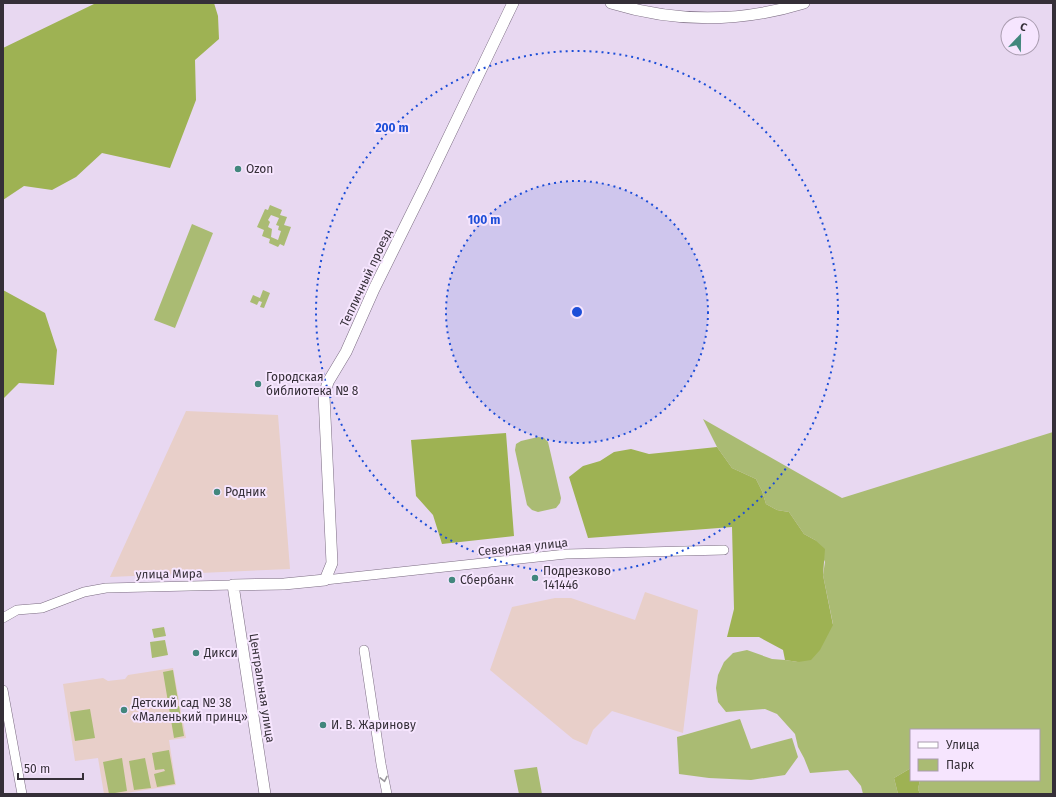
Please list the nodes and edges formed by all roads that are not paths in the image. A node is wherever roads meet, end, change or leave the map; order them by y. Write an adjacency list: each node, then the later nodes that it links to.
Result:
1 (513, 3): 5 (street, Тепличный проезд)
2 (611, 3): 3 (street)
3 (804, 3)
4 (724, 550): 5 (street, Северная улица)
5 (325, 580): 6 (street, улица Мира)
6 (233, 585): 7 (street, улица Мира); 11 (street, Центральная улица)
7 (3, 618)
8 (364, 650): 12 (street, one-way to 12)
9 (3, 690): 10 (street)
10 (22, 794)
11 (265, 794)
12 (388, 794)

